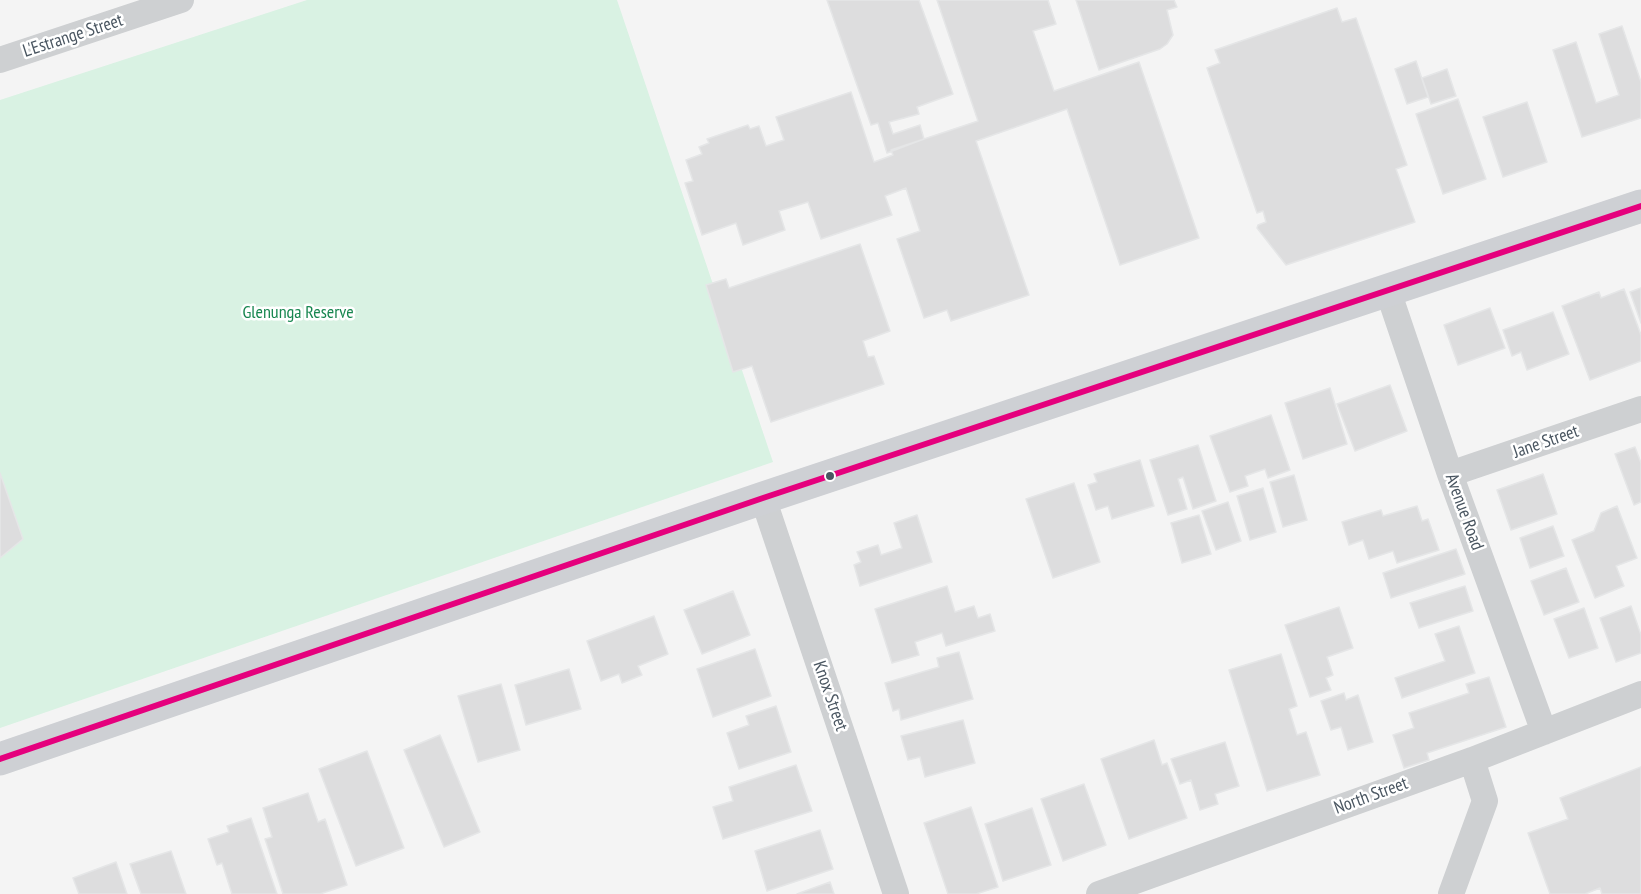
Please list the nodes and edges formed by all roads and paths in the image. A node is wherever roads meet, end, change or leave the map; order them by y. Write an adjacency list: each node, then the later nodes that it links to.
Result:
1 (181, 0): 2 (street, L'Estrange Street)
2 (140, 7): 3 (street, L'Estrange Street)
3 (0, 60)
4 (1641, 206): 5 (street)
5 (1388, 291): 7 (street, Avenue Road); 8 (street)
6 (1641, 409): 7 (street, Jane Street)
7 (1450, 474): 10 (street, Avenue Road)
8 (763, 498): 11 (street); 13 (street, Knox Street)
9 (1641, 694): 10 (street, North Street)
10 (1545, 732): 12 (street, North Street)
11 (0, 759)
12 (1472, 760): 14 (street, North Street); 15 (street)
13 (896, 894)
14 (1100, 894)
15 (1451, 894)

